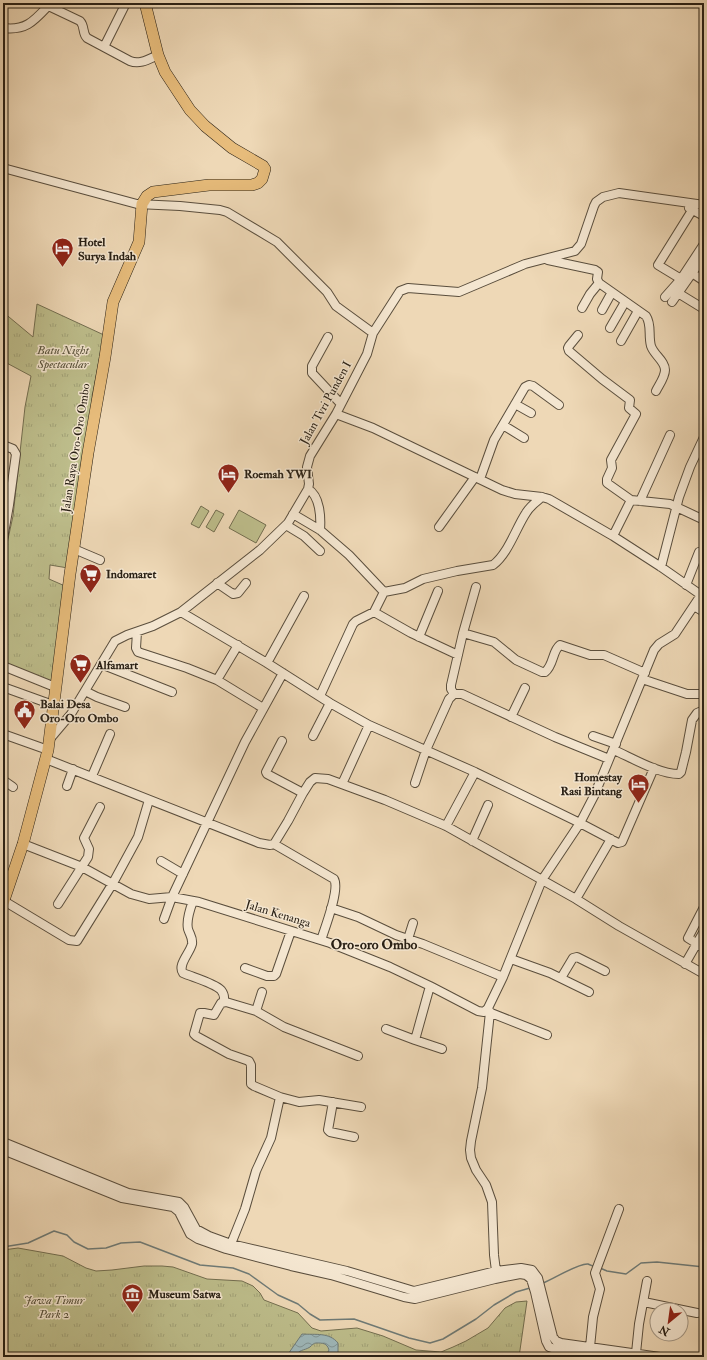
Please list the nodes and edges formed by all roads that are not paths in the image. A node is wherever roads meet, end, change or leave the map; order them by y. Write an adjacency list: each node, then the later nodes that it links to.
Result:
1 (145, 3): 6 (main road)
2 (45, 4): 4 (street); 5 (street)
3 (124, 7): 5 (street)
4 (3, 28)
5 (104, 47): 6 (street)
6 (158, 55): 8 (main road)
7 (3, 168): 8 (street)
8 (142, 204): 31 (street); 58 (main road, Jalan Raya Oro-Oro Ombo)
9 (683, 205): 10 (street)
10 (698, 206): 11 (street); 14 (street, Jalan Tvri Punden I); 16 (street)
11 (704, 216)
12 (704, 244): 16 (street)
13 (704, 256): 15 (street)
14 (543, 259): 18 (street); 31 (street, Jalan Tvri Punden I)
15 (692, 273): 17 (street); 20 (street)
16 (680, 279): 21 (street)
17 (704, 281)
18 (598, 283): 19 (street); 24 (street)
19 (612, 292): 22 (street); 26 (street)
20 (678, 293): 23 (street); 25 (street)
21 (665, 297)
22 (624, 302): 27 (street); 30 (street)
23 (672, 302)
24 (582, 308)
25 (704, 309)
26 (602, 310)
27 (638, 311): 34 (street); 35 (street)
28 (704, 316): 29 (street)
29 (704, 319)
30 (610, 328)
31 (373, 333): 36 (street, Jalan Tvri Punden I)
32 (578, 335): 49 (street)
33 (328, 337): 36 (street)
34 (621, 341)
35 (656, 390)
36 (341, 404): 40 (street, Jalan Tvri Punden I)
37 (515, 404): 38 (street); 39 (street); 41 (street)
38 (559, 405)
39 (530, 413)
40 (336, 414): 46 (street); 47 (street, Jalan Tvri Punden I)
41 (503, 425): 44 (street); 46 (street)
42 (670, 435): 49 (street)
43 (704, 437): 50 (street)
44 (524, 438)
45 (3, 444): 57 (street)
46 (478, 478): 48 (street); 54 (street)
47 (308, 489): 51 (street); 55 (street)
48 (542, 497): 56 (street); 68 (street)
49 (636, 500): 50 (street); 56 (street)
50 (676, 507): 52 (street); 62 (street)
51 (293, 514): 53 (street); 55 (street)
52 (704, 520)
53 (286, 525): 59 (street); 63 (street)
54 (439, 527)
55 (320, 530): 68 (street)
56 (613, 536): 62 (street)
57 (3, 539)
58 (74, 549): 61 (street); 87 (main road, Jalan Raya Oro-Oro Ombo)
59 (320, 551)
60 (699, 552): 65 (street)
61 (100, 560)
62 (661, 567): 65 (street)
63 (217, 583): 64 (street); 72 (street)
64 (246, 583)
65 (686, 585): 69 (street)
66 (476, 587): 76 (street)
67 (438, 591): 77 (street)
68 (384, 592): 73 (street)
69 (703, 594): 71 (street)
70 (304, 596): 80 (street)
71 (694, 606): 74 (street); 84 (street)
72 (181, 612): 75 (street); 78 (street)
73 (374, 612): 77 (street); 93 (street)
74 (704, 612)
75 (137, 632): 81 (street); 85 (street)
76 (463, 633): 79 (street); 84 (street)
77 (420, 637): 79 (street)
78 (238, 645): 80 (street); 85 (street)
79 (458, 654): 91 (street)
80 (267, 663): 83 (street)
81 (101, 664): 89 (street); 90 (street)
82 (3, 666): 87 (street)
83 (283, 673): 93 (street); 97 (street)
84 (643, 676): 92 (street); 108 (street)
85 (217, 680): 97 (street)
86 (3, 687): 95 (street)
87 (56, 687): 95 (main road, Jalan Raya Oro-Oro Ombo)
88 (525, 688): 99 (street)
89 (84, 691): 96 (street); 101 (street)
90 (172, 692)
91 (454, 694): 99 (street); 110 (street)
92 (704, 694)
93 (320, 696): 94 (street)
94 (330, 703): 102 (street); 105 (street)
95 (53, 705): 100 (main road, Jalan Raya Oro-Oro Ombo)
96 (126, 706)
97 (263, 708): 125 (street)
98 (704, 710): 112 (street)
99 (511, 717): 111 (street)
100 (52, 720): 101 (street); 109 (main road, Jalan Raya Oro-Oro Ombo)
101 (63, 724): 109 (street)
102 (369, 725): 110 (street); 118 (street)
103 (3, 734): 109 (street)
104 (110, 734): 115 (street)
105 (313, 736)
106 (594, 736): 108 (street)
107 (282, 741): 121 (street)
108 (615, 747): 111 (street); 112 (street)
109 (48, 750): 113 (street); 130 (main road, Jalan Raya Oro-Oro Ombo)
110 (426, 750): 114 (street); 117 (street)
111 (609, 759): 126 (street)
112 (654, 768): 128 (street)
113 (73, 769): 115 (street); 119 (street)
114 (475, 772): 126 (street); 127 (street)
115 (92, 776): 122 (street)
116 (3, 780): 120 (street)
117 (415, 783)
118 (342, 784): 121 (street); 127 (street)
119 (67, 786)
120 (13, 787)
121 (303, 793): 131 (street)
122 (149, 800): 125 (street); 136 (street)
123 (488, 804): 129 (street)
124 (100, 807): 133 (street)
125 (208, 823): 131 (street); 134 (street)
126 (580, 823): 128 (street); 135 (street)
127 (446, 826): 129 (street)
128 (611, 840): 138 (street)
129 (472, 841): 135 (street)
130 (23, 844): 133 (street, Jalan Kenanga); 140 (main road, Jalan Raya Oro-Oro Ombo)
131 (274, 844): 143 (street)
132 (161, 861): 134 (street)
133 (82, 867): 136 (street, Jalan Kenanga); 141 (street)
134 (183, 874): 137 (street)
135 (542, 880): 138 (street); 151 (street)
136 (113, 883): 137 (street, Jalan Kenanga); 140 (street)
137 (172, 897): 139 (street, Jalan Kenanga); 144 (street)
138 (576, 899): 152 (street)
139 (193, 901): 146 (street, Jalan Kenanga); 161 (street)
140 (3, 902)
141 (58, 904)
142 (704, 906): 150 (street)
143 (332, 908): 148 (street); 149 (street)
144 (164, 919)
145 (413, 923): 148 (street)
146 (291, 931): 149 (street, Jalan Kenanga); 153 (street)
147 (704, 931): 150 (street)
148 (408, 939): 156 (street)
149 (321, 940): 158 (street, Jalan Kenanga)
150 (700, 946): 152 (street)
151 (511, 959): 156 (street); 157 (street)
152 (685, 964): 155 (street)
153 (245, 968)
154 (605, 971): 157 (street)
155 (704, 974)
156 (503, 977): 163 (street)
157 (561, 978): 160 (street)
158 (430, 986): 163 (street, Jalan Kenanga); 166 (street)
159 (262, 992): 162 (street)
160 (589, 992)
161 (224, 1002): 162 (street); 169 (street)
162 (256, 1011): 168 (street)
163 (488, 1011): 165 (street, Jalan Kenanga); 180 (street)
164 (386, 1029): 166 (street)
165 (546, 1035)
166 (415, 1040): 167 (street)
167 (442, 1049)
168 (358, 1056)
169 (280, 1097): 170 (street); 177 (street)
170 (333, 1102): 171 (street); 172 (street)
171 (361, 1107)
172 (354, 1137)
173 (3, 1142): 175 (street)
174 (3, 1150): 175 (street)
175 (128, 1196): 177 (street); 178 (street)
176 (619, 1209): 186 (street)
177 (231, 1244): 178 (street)
178 (279, 1259): 179 (street)
179 (292, 1262): 180 (street); 181 (street)
180 (496, 1271): 181 (street)
181 (534, 1278): 183 (street)
182 (647, 1281): 184 (street)
183 (539, 1291): 186 (street); 188 (street)
184 (644, 1302): 185 (street); 187 (street)
185 (697, 1314)
186 (590, 1347): 187 (street)
187 (636, 1353): 189 (street)
188 (621, 1357)
189 (660, 1357)

